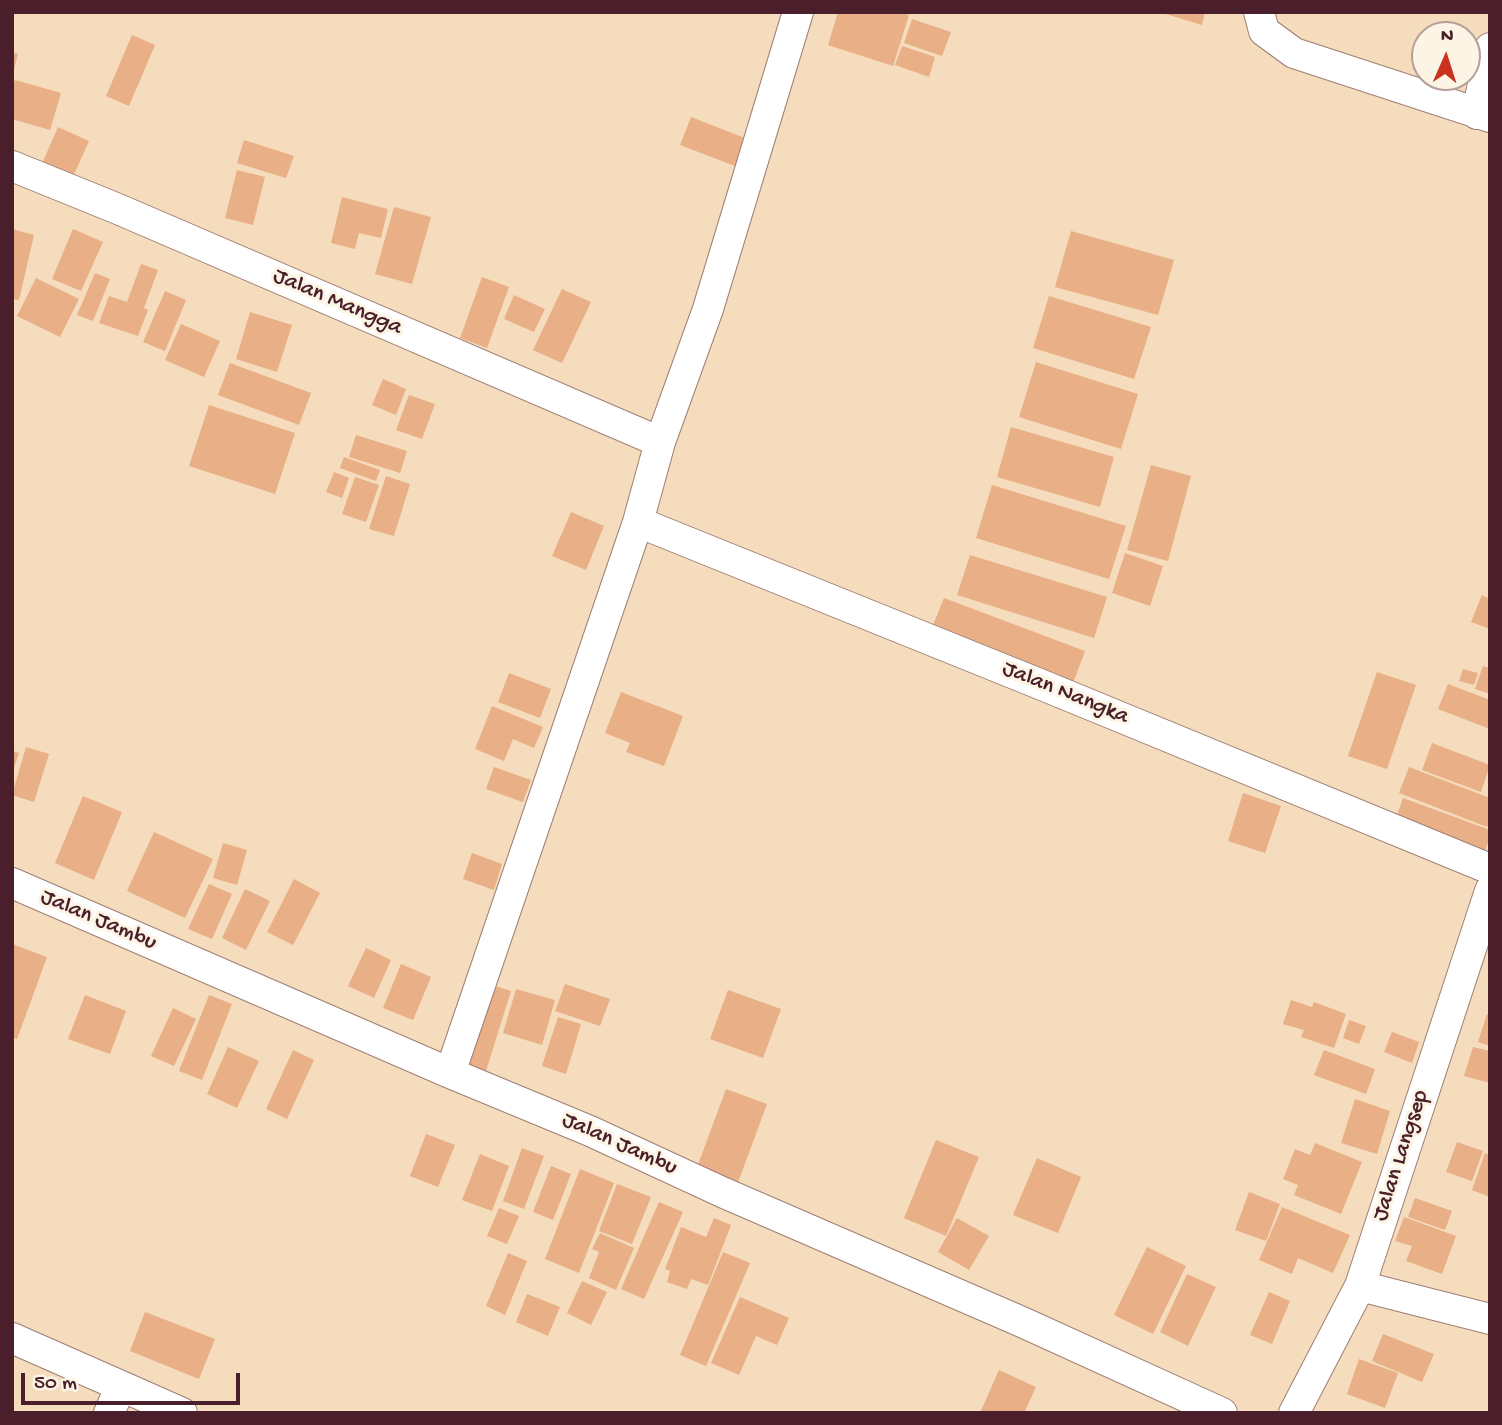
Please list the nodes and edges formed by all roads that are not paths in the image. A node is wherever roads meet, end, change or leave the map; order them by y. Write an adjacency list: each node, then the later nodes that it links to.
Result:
1 (799, 12): 6 (street)
2 (1259, 12): 4 (street)
3 (1490, 48): 4 (street)
4 (1484, 115)
5 (12, 166): 6 (street, Jalan Mangga)
6 (660, 442): 7 (street)
7 (638, 522): 9 (street, Jalan Nangka); 10 (street)
8 (12, 883): 10 (street, Jalan Jambu)
9 (1489, 889): 11 (street, Jalan Langsep)
10 (450, 1073): 17 (street, Jalan Jambu)
11 (1360, 1286): 12 (street); 18 (street, Jalan Langsep)
12 (1490, 1319)
13 (12, 1338): 14 (street)
14 (121, 1386): 15 (street); 16 (street)
15 (109, 1413)
16 (182, 1413)
17 (1222, 1413)
18 (1294, 1413)

